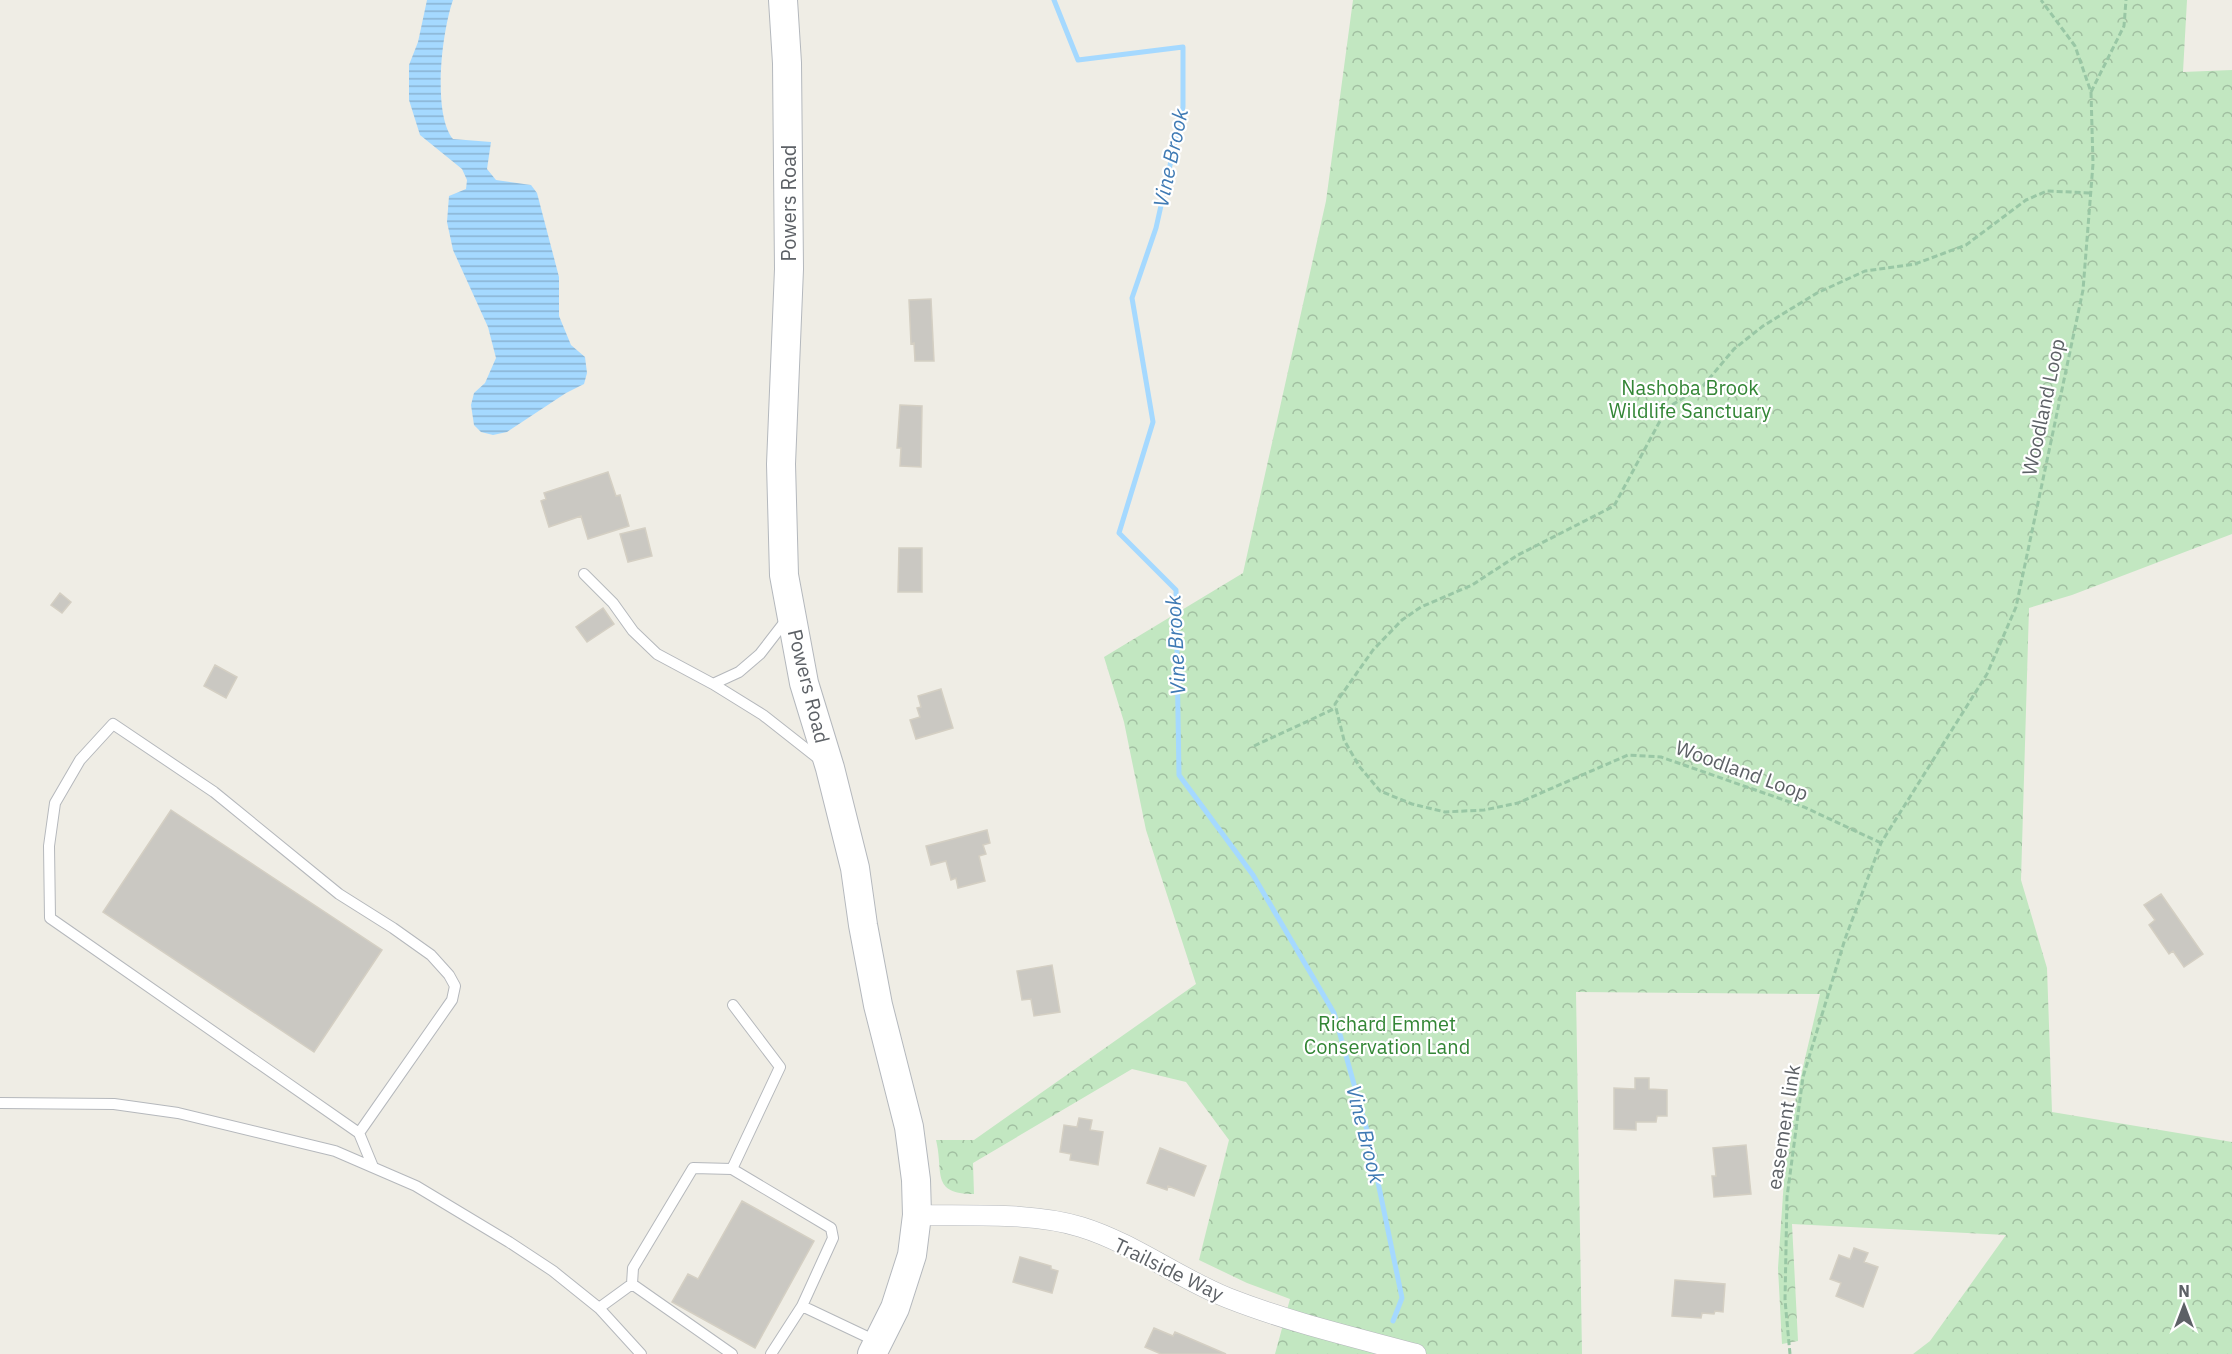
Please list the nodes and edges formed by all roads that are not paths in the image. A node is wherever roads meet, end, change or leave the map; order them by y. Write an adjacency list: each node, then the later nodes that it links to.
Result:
1 (783, 0): 3 (main road, Powers Road)
2 (584, 574): 4 (lane)
3 (791, 614): 4 (lane); 5 (main road, Powers Road)
4 (713, 684): 5 (lane)
5 (830, 768): 11 (main road, Powers Road)
6 (733, 1005): 10 (lane)
7 (0, 1103): 9 (lane)
8 (359, 1133): 8 (lane); 9 (lane)
9 (373, 1167): 14 (lane)
10 (732, 1169): 12 (lane); 13 (lane)
11 (917, 1215): 15 (main road, Powers Road); 19 (street, Trailside Way)
12 (632, 1284): 14 (lane); 17 (lane)
13 (802, 1306): 15 (lane); 18 (lane)
14 (599, 1308): 16 (lane)
15 (875, 1348)
16 (641, 1354)
17 (732, 1354)
18 (771, 1354)
19 (1416, 1354)

